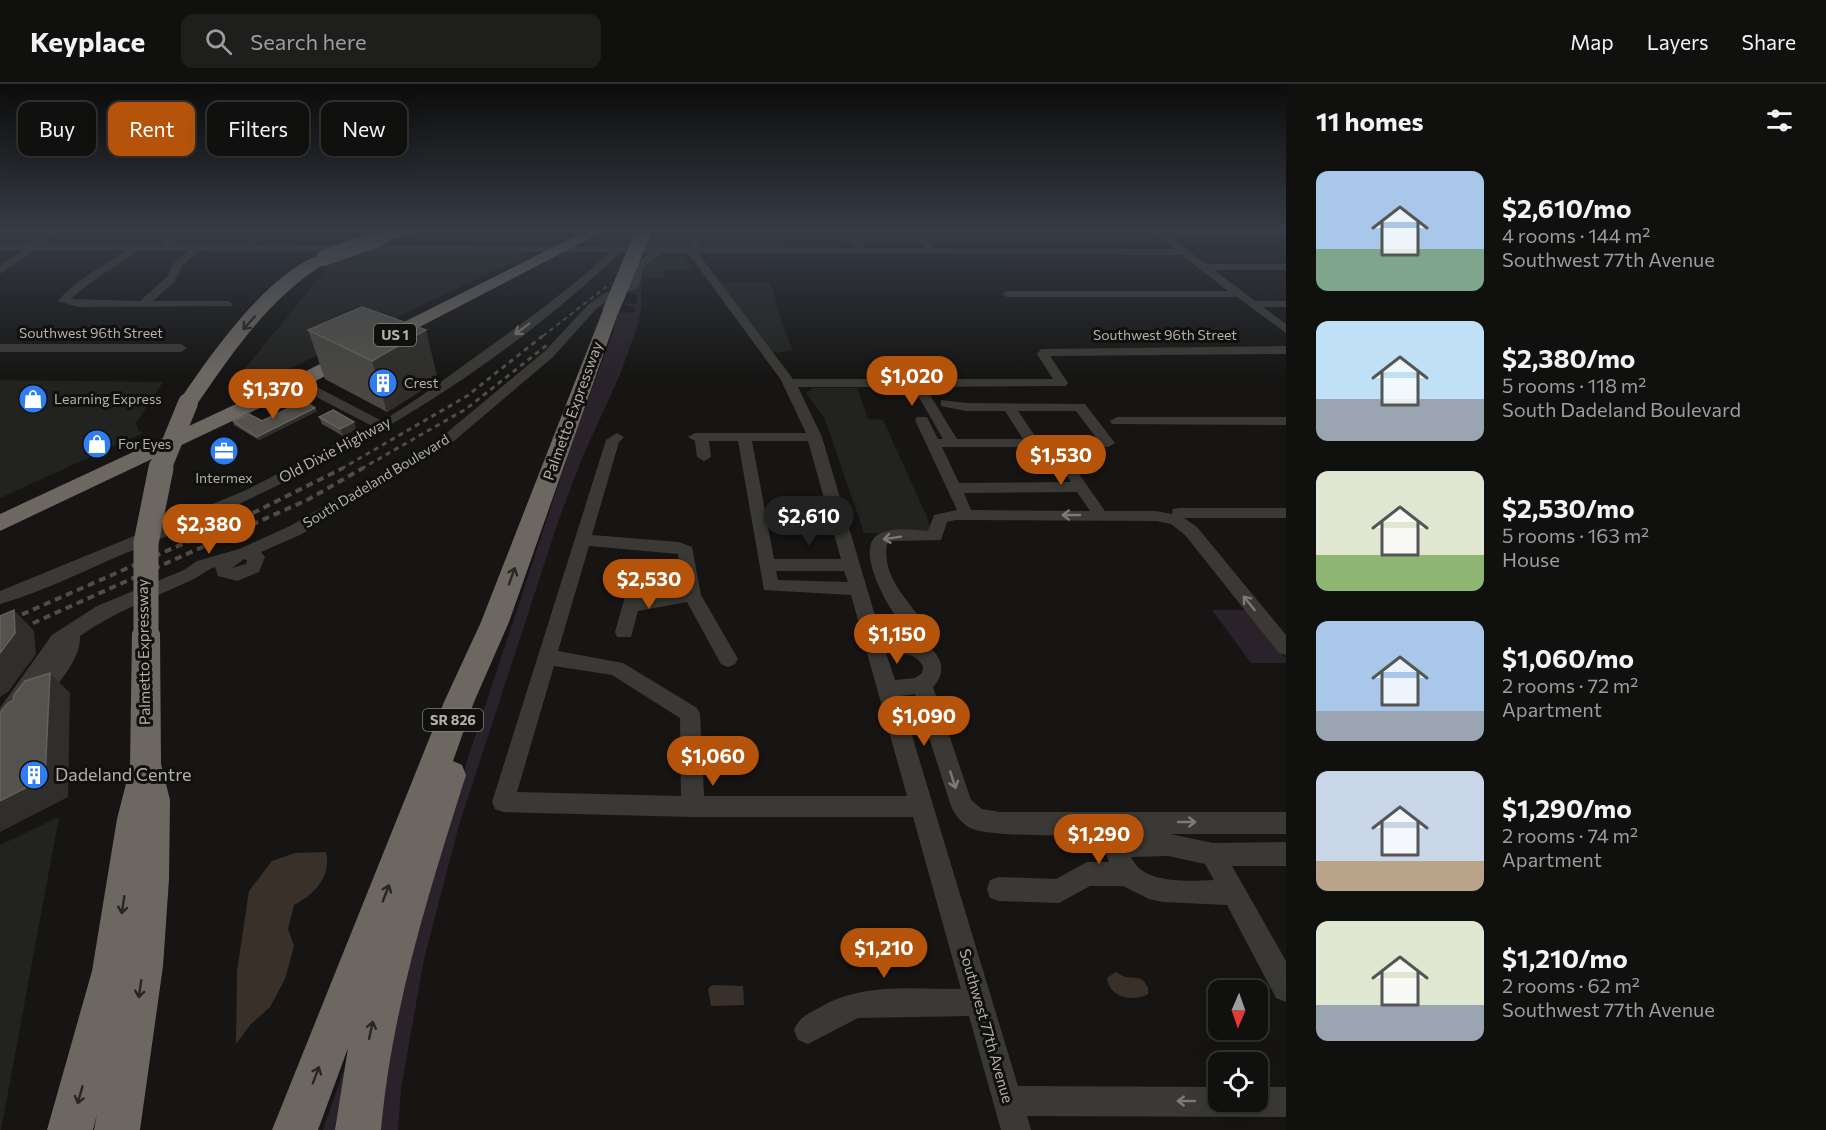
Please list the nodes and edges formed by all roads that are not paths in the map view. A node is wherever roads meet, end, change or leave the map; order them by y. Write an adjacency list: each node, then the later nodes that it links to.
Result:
1 (86, 279): 13 (street)
2 (171, 279): 13 (street)
3 (290, 279): 73 (highway, Palmetto Expressway, one-way to 73, bridge)
4 (491, 279): 17 (highway, US 1)
5 (501, 279): 17 (highway, US 1)
6 (584, 279): 30 (street, Old Dixie Highway, one-way to 30)
7 (624, 279): 61 (highway, Palmetto Expressway / SR 826, one-way to 7, bridge)
8 (636, 279): 51 (street, South Dadeland Boulevard)
9 (712, 279): 23 (street, Southwest 77th Avenue)
10 (1218, 279): 12 (street)
11 (1006, 294): 12 (street)
12 (1239, 294): 15 (street)
13 (142, 304): 14 (street)
14 (228, 304)
15 (1251, 304): 16 (street); 18 (street)
16 (1286, 304)
17 (429, 312): 22 (highway, US 1)
18 (1286, 330)
19 (0, 348): 20 (street, Southwest 96th Street)
20 (181, 348)
21 (1286, 350): 24 (street, Southwest 96th Street)
22 (292, 379): 30 (street); 38 (highway, US 1); 40 (highway, US 1)
23 (789, 383): 24 (street); 33 (street, Southwest 77th Avenue)
24 (923, 383): 25 (street)
25 (940, 406): 26 (street); 35 (street)
26 (1009, 407): 36 (street); 37 (street)
27 (922, 420): 34 (street)
28 (1117, 421): 29 (street)
29 (1286, 421)
30 (382, 426): 59 (street, Old Dixie Highway)
31 (617, 437): 50 (street)
32 (744, 437): 33 (street); 39 (street); 52 (street)
33 (814, 437): 53 (street, Southwest 77th Avenue)
34 (932, 443): 35 (street); 42 (street)
35 (952, 443): 36 (street)
36 (1033, 443): 37 (street)
37 (1050, 443): 41 (street)
38 (135, 446): 40 (highway); 43 (highway, US 1)
39 (704, 457)
40 (102, 475): 48 (highway, US 1)
41 (1082, 487): 42 (street); 45 (street)
42 (954, 488): 44 (street)
43 (0, 507)
44 (964, 510)
45 (1098, 510)
46 (1179, 513): 47 (street)
47 (1279, 513): 49 (street)
48 (0, 523)
49 (1286, 529)
50 (582, 540): 58 (street); 66 (street)
51 (245, 556): 54 (street, South Dadeland Boulevard); 54 (street, South Dadeland Boulevard); 55 (street, South Dadeland Boulevard)
52 (766, 565): 53 (street); 57 (street)
53 (852, 565): 57 (street, Southwest 77th Avenue)
54 (224, 572): 55 (street, South Dadeland Boulevard)
55 (190, 574): 70 (street, South Dadeland Boulevard)
56 (637, 579): 60 (street)
57 (859, 589): 63 (street, Southwest 77th Avenue)
58 (692, 595): 60 (street); 67 (street)
59 (0, 598)
60 (631, 606): 62 (street)
61 (495, 622): 89 (highway, Palmetto Expressway / SR 826, one-way to 61); 90 (highway, one-way to 61)
62 (624, 632)
63 (875, 646): 65 (street); 69 (street, Southwest 77th Avenue)
64 (1286, 648): 65 (street, one-way to 65)
65 (918, 649): 68 (street)
66 (546, 657): 75 (street); 75 (street)
67 (728, 659)
68 (928, 675): 69 (street); 76 (street, one-way to 76)
69 (887, 688): 74 (street, Southwest 77th Avenue)
70 (26, 699): 71 (street, South Dadeland Boulevard); 72 (street, South Dadeland Boulevard)
71 (0, 723)
72 (0, 744)
73 (145, 764): 87 (highway, one-way to 87); 88 (highway, Palmetto Expressway, one-way to 88)
74 (921, 806): 75 (street); 83 (street, Southwest 77th Avenue)
75 (693, 807)
76 (1286, 823)
77 (1286, 854): 78 (street)
78 (1213, 855): 79 (street); 81 (street)
79 (1127, 874): 80 (street); 81 (street)
80 (999, 889)
81 (1233, 893): 82 (street)
82 (1286, 988)
83 (979, 1002): 84 (street); 85 (street, Southwest 77th Avenue)
84 (808, 1030)
85 (1008, 1101): 86 (street, one-way to 85); 91 (street, Southwest 77th Avenue)
86 (1286, 1102)
87 (70, 1130)
88 (117, 1130)
89 (295, 1130)
90 (358, 1130)
91 (1017, 1130)

